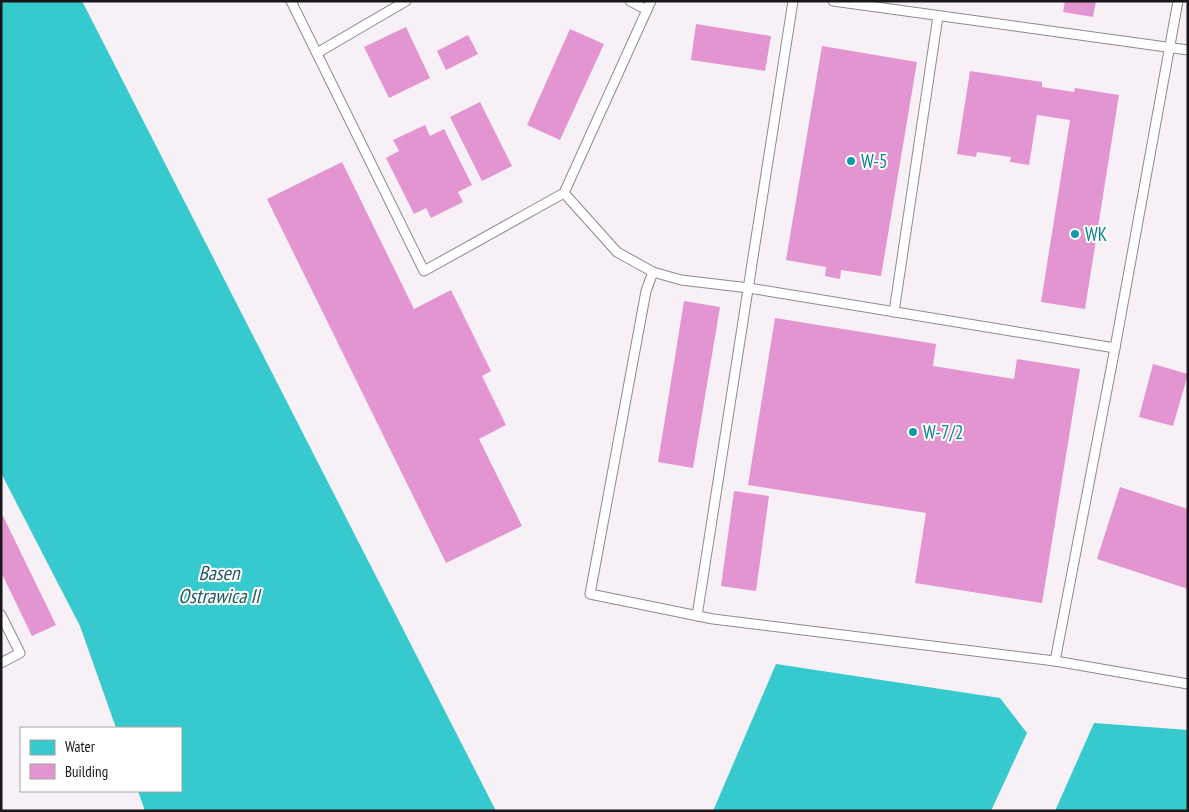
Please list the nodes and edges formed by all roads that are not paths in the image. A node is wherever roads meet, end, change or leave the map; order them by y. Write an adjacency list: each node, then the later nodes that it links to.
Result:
1 (291, 1): 11 (lane)
2 (406, 1): 11 (lane)
3 (630, 1): 7 (lane)
4 (793, 1): 14 (lane)
5 (833, 1): 8 (lane)
6 (1178, 1): 9 (lane)
7 (649, 5): 12 (lane)
8 (938, 16): 9 (lane); 15 (lane)
9 (1170, 47): 10 (lane); 16 (lane)
10 (1188, 50)
11 (317, 53): 12 (lane)
12 (564, 193): 13 (lane)
13 (653, 272): 14 (lane); 18 (lane)
14 (749, 288): 15 (lane); 18 (lane)
15 (894, 312): 16 (lane)
16 (1115, 348): 19 (lane)
17 (1, 615): 20 (lane)
18 (697, 616): 19 (lane)
19 (1055, 661): 21 (lane)
20 (1, 663)
21 (1188, 684)

